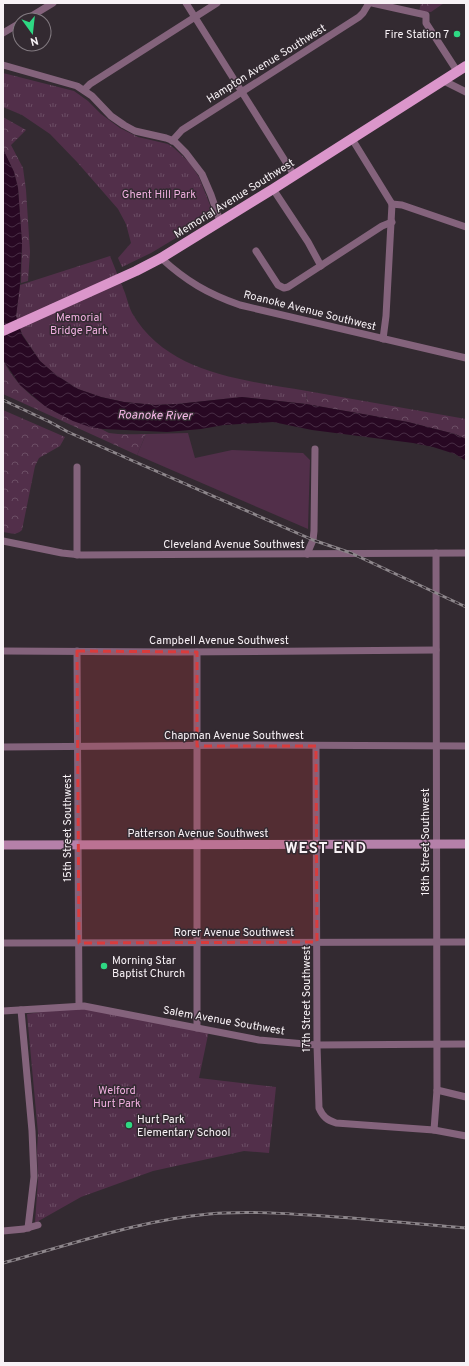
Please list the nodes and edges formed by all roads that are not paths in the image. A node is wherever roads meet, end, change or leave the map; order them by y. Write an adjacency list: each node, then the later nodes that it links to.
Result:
1 (53, 3): 5 (street)
2 (186, 3): 6 (street)
3 (217, 3): 6 (street)
4 (370, 3): 11 (street); 14 (street, Hampton Avenue Southwest)
5 (38, 12)
6 (195, 17): 13 (street); 14 (street)
7 (12, 28): 8 (street)
8 (3, 33)
9 (3, 66): 13 (street)
10 (466, 66): 11 (main road, Memorial Avenue Southwest)
11 (457, 71): 12 (main road, Memorial Avenue Southwest)
12 (444, 81): 15 (street); 16 (main road, Memorial Avenue Southwest)
13 (84, 90): 17 (street)
14 (241, 92): 17 (street, Hampton Avenue Southwest); 18 (street)
15 (466, 92)
16 (352, 139): 18 (main road, Memorial Avenue Southwest); 20 (street)
17 (172, 140): 21 (street)
18 (294, 175): 19 (main road, Memorial Avenue Southwest)
19 (273, 189): 21 (main road, Memorial Avenue Southwest); 26 (street)
20 (392, 204): 22 (street); 23 (street)
21 (220, 222): 25 (main road, Memorial Avenue Southwest)
22 (392, 222): 26 (street); 28 (street)
23 (466, 228)
24 (256, 251): 26 (street)
25 (161, 258): 27 (main road, Memorial Avenue Southwest); 28 (street, Roanoke Avenue Southwest)
26 (321, 266)
27 (3, 331)
28 (383, 339): 29 (street, Roanoke Avenue Southwest)
29 (466, 358)
30 (315, 449): 35 (street)
31 (77, 467): 36 (street)
32 (3, 541): 36 (street, Cleveland Avenue Southwest)
33 (436, 553): 34 (street, Cleveland Avenue Southwest); 35 (street, Cleveland Avenue Southwest); 37 (street, 18th Street Southwest)
34 (466, 553)
35 (307, 554): 36 (street, Cleveland Avenue Southwest)
36 (77, 555)
37 (436, 650): 40 (street, Campbell Avenue Southwest); 44 (street, 18th Street Southwest)
38 (3, 651): 39 (street, Campbell Avenue Southwest)
39 (77, 651): 40 (street, Campbell Avenue Southwest); 41 (street, 15th Street Southwest)
40 (197, 652): 42 (street)
41 (78, 746): 42 (street, Chapman Avenue Southwest); 46 (street, Chapman Avenue Southwest); 51 (street, 15th Street Southwest)
42 (197, 746): 43 (street, Chapman Avenue Southwest); 52 (street)
43 (316, 746): 44 (street, Chapman Avenue Southwest); 47 (street, 17th Street Southwest)
44 (436, 746): 45 (street, Chapman Avenue Southwest); 48 (street, 18th Street Southwest)
45 (466, 746)
46 (3, 747)
47 (317, 844): 48 (main road, Patterson Avenue Southwest); 52 (main road, Patterson Avenue Southwest); 53 (street, 17th Street Southwest)
48 (436, 844): 49 (main road, Patterson Avenue Southwest); 54 (street, 18th Street Southwest)
49 (466, 844)
50 (3, 845): 51 (main road, Patterson Avenue Southwest)
51 (78, 845): 52 (main road, Patterson Avenue Southwest); 57 (street, 15th Street Southwest)
52 (198, 845): 58 (street)
53 (317, 942): 54 (street, Rorer Avenue Southwest); 58 (street, Rorer Avenue Southwest); 64 (street, 17th Street Southwest)
54 (436, 942): 55 (street, Rorer Avenue Southwest); 65 (street, 18th Street Southwest)
55 (466, 942)
56 (3, 943): 57 (street, Rorer Avenue Southwest)
57 (79, 943): 58 (street, Rorer Avenue Southwest); 59 (street, 15th Street Southwest)
58 (198, 943): 62 (street)
59 (79, 1006): 60 (street, Salem Avenue Southwest); 62 (street, Salem Avenue Southwest)
60 (21, 1010): 61 (street, Salem Avenue Southwest); 71 (street)
61 (3, 1011)
62 (198, 1028): 64 (street, Salem Avenue Southwest)
63 (466, 1044): 65 (street, Salem Avenue Southwest)
64 (317, 1045): 65 (street, Salem Avenue Southwest); 68 (street, 17th Street Southwest)
65 (436, 1045): 66 (street, 18th Street Southwest)
66 (437, 1090): 67 (street); 68 (street, 18th Street Southwest)
67 (466, 1097)
68 (434, 1130): 69 (street)
69 (466, 1136)
70 (38, 1225): 71 (street)
71 (28, 1228): 72 (street)
72 (3, 1231)

